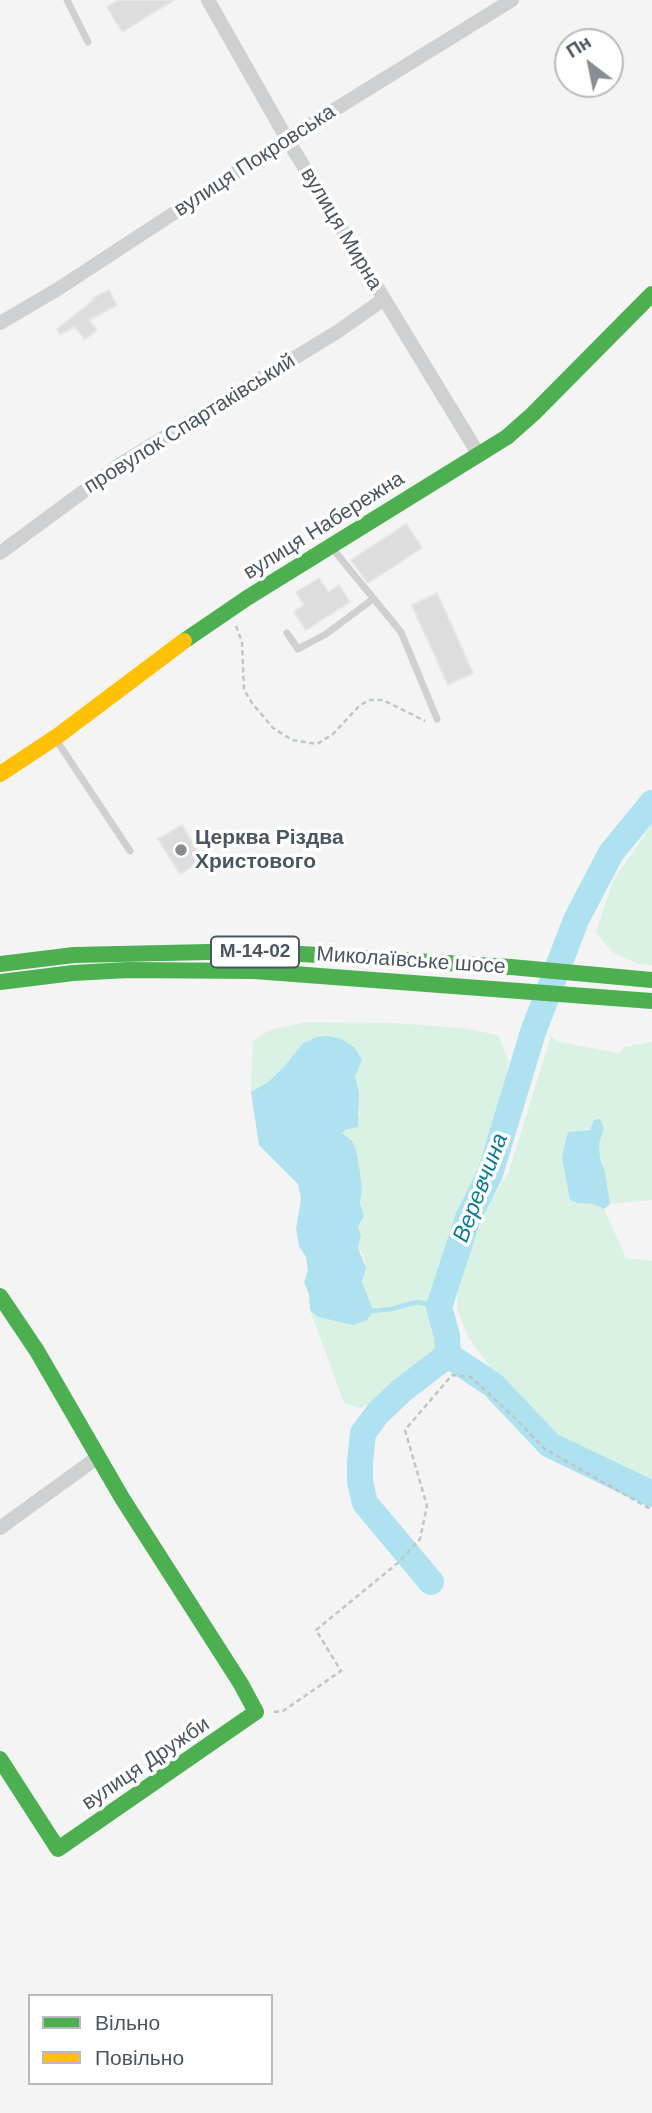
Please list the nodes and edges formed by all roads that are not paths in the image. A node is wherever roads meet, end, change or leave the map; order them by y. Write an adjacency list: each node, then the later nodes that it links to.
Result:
1 (66, 0): 4 (lane)
2 (208, 0): 5 (street, вулиця Мирна)
3 (512, 0): 5 (street, вулиця Покровська)
4 (88, 42)
5 (287, 139): 7 (street, вулиця Мирна); 8 (street, вулиця Покровська)
6 (652, 294): 9 (street, вулиця Набережна)
7 (384, 299): 9 (street, вулиця Мирна); 11 (street, провулок Спартаківський)
8 (0, 323)
9 (479, 455): 10 (street, вулиця Набережна)
10 (331, 548): 12 (lane); 15 (street, вулиця Набережна)
11 (0, 553)
12 (373, 599): 13 (lane); 14 (lane)
13 (287, 633)
14 (437, 719)
15 (55, 737): 16 (street, вулиця Набережна); 17 (lane)
16 (0, 774)
17 (130, 851)
18 (0, 964): 19 (street, Миколаївське шосе / М-14-02)
19 (652, 979)
20 (0, 982): 21 (street, Миколаївське шосе / М-14-02)
21 (652, 1001)
22 (0, 1296): 23 (street)
23 (98, 1457): 24 (street); 25 (street, вулиця Дружби)
24 (0, 1528)
25 (0, 1759)

